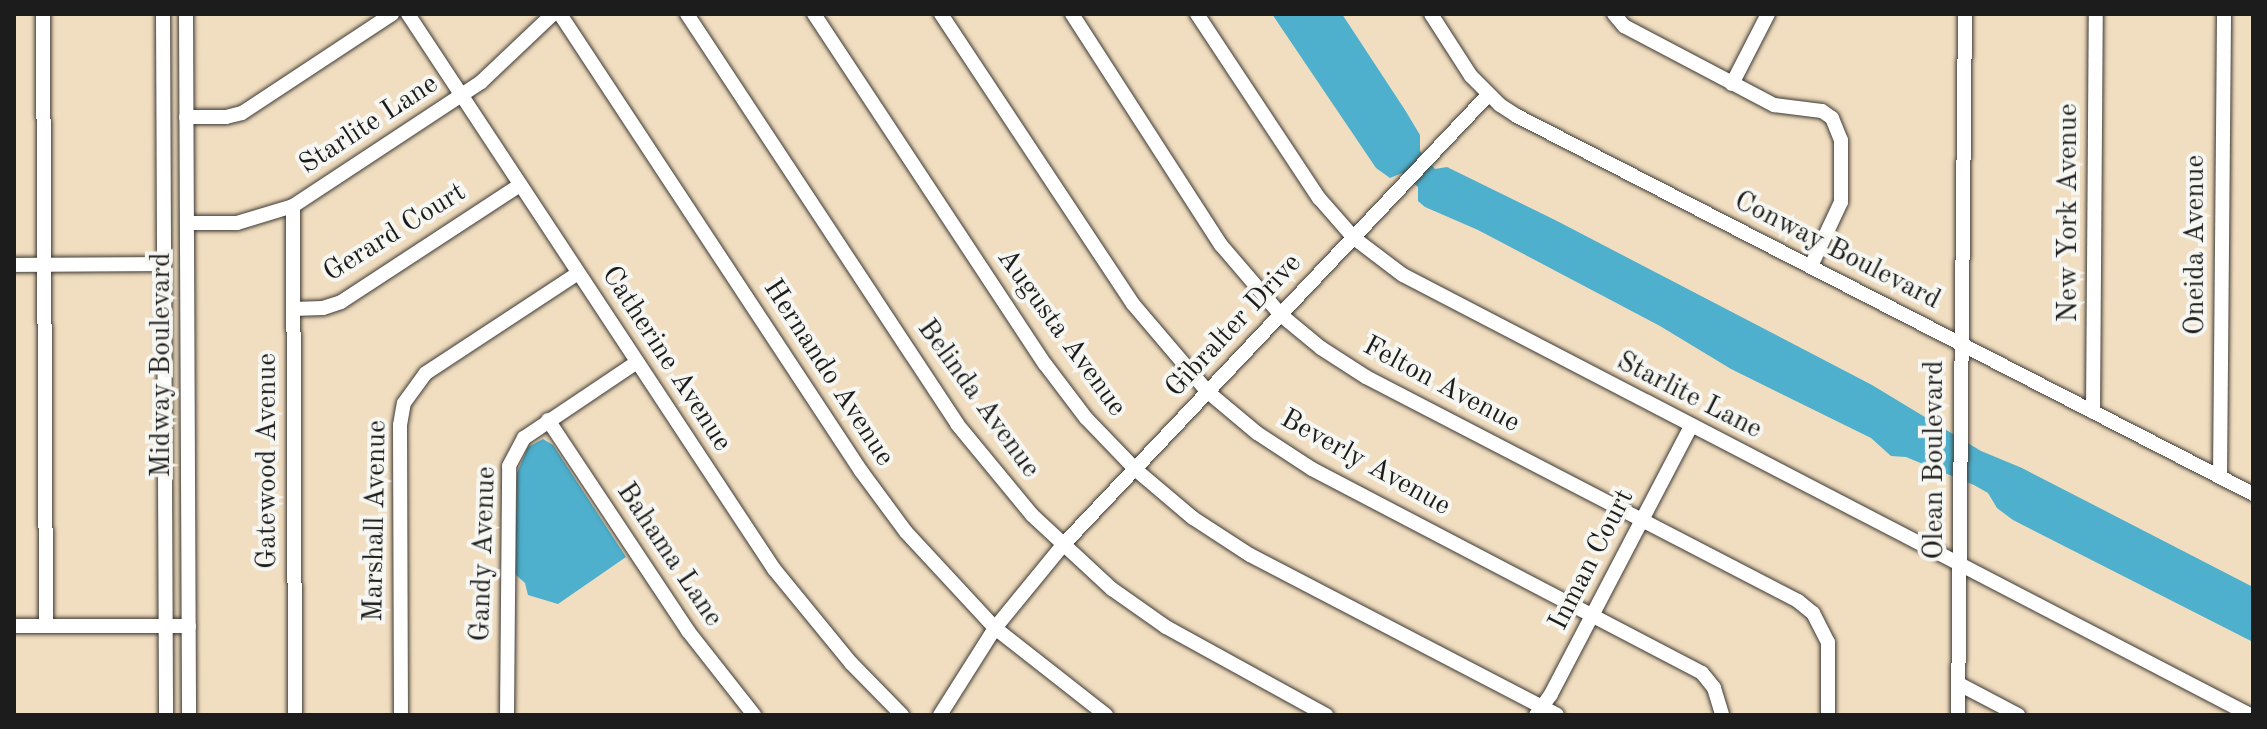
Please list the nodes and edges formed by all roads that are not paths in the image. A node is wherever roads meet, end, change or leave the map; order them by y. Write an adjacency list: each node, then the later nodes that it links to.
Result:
1 (43, 14): 29 (street)
2 (163, 14): 27 (street, Midway Boulevard)
3 (186, 14): 22 (street, Midway Boulevard)
4 (392, 14): 22 (street)
5 (408, 14): 21 (street, Catherine Avenue)
6 (553, 14): 21 (street, Starlite Lane)
7 (560, 14): 51 (street, Hernando Avenue)
8 (687, 14): 44 (street, Belinda Avenue)
9 (814, 14): 40 (street, Augusta Avenue)
10 (941, 14): 36 (street, Beverly Avenue)
11 (1072, 14): 33 (street, Felton Avenue)
12 (1197, 14): 26 (street, Starlite Lane)
13 (1614, 14): 19 (street)
14 (1768, 14): 19 (street)
15 (1965, 14): 34 (street, Olean Boulevard)
16 (2096, 14): 37 (street, New York Avenue)
17 (2224, 14): 41 (street, Oneida Avenue)
18 (1436, 16): 20 (street, Conway Boulevard)
19 (1732, 84): 30 (street)
20 (1488, 95): 26 (street, Gibralter Drive); 30 (street, Conway Boulevard)
21 (462, 96): 23 (street, Catherine Avenue); 24 (street, Starlite Lane)
22 (186, 117): 25 (street, Midway Boulevard)
23 (520, 185): 31 (street, Catherine Avenue); 32 (street, Gerard Court)
24 (293, 206): 25 (street, Starlite Lane); 32 (street, Gatewood Avenue)
25 (187, 223): 50 (street, Midway Boulevard)
26 (1354, 238): 33 (street, Gibralter Drive); 39 (street, Starlite Lane)
27 (163, 264): 29 (street); 49 (street, Midway Boulevard)
28 (14, 265): 29 (street)
29 (45, 265): 48 (street)
30 (1811, 266): 34 (street, Conway Boulevard)
31 (578, 273): 35 (street, Catherine Avenue); 57 (street, Marshall Avenue)
32 (293, 309): 56 (street, Gatewood Avenue)
33 (1281, 315): 36 (street, Gibralter Drive); 43 (street, Felton Avenue)
34 (1962, 344): 37 (street, Conway Boulevard); 45 (street, Olean Boulevard)
35 (637, 362): 38 (street, Gandy Avenue); 60 (street, Catherine Avenue)
36 (1208, 392): 40 (street, Gibralter Drive); 46 (street, Beverly Avenue)
37 (2093, 412): 41 (street, Conway Boulevard)
38 (548, 420): 58 (street, Gandy Avenue); 59 (street, Bahama Lane)
39 (1691, 426): 43 (street, Inman Court); 45 (street, Starlite Lane)
40 (1135, 469): 44 (street, Gibralter Drive); 53 (street, Augusta Avenue)
41 (2220, 477): 42 (street, Conway Boulevard)
42 (2253, 494)
43 (1642, 521): 46 (street, Inman Court); 66 (street, Felton Avenue)
44 (1062, 546): 51 (street, Gibralter Drive); 63 (street, Belinda Avenue)
45 (1961, 565): 52 (street, Olean Boulevard); 69 (street, Starlite Lane)
46 (1593, 615): 53 (street, Inman Court); 65 (street, Beverly Avenue)
47 (14, 626): 48 (street)
48 (46, 626): 49 (street)
49 (166, 626): 50 (street); 54 (street, Midway Boulevard)
50 (189, 626): 55 (street, Midway Boulevard)
51 (995, 628): 61 (street, Gibralter Drive); 62 (street, Hernando Avenue)
52 (1959, 684): 67 (street, Olean Boulevard); 68 (street)
53 (1539, 711): 64 (street, Augusta Avenue)
54 (166, 715)
55 (189, 715)
56 (295, 715)
57 (401, 715)
58 (507, 715)
59 (754, 715)
60 (902, 715)
61 (940, 715)
62 (1106, 715)
63 (1326, 715)
64 (1557, 715)
65 (1722, 715)
66 (1828, 715)
67 (1958, 715)
68 (2018, 715)
69 (2250, 715)

